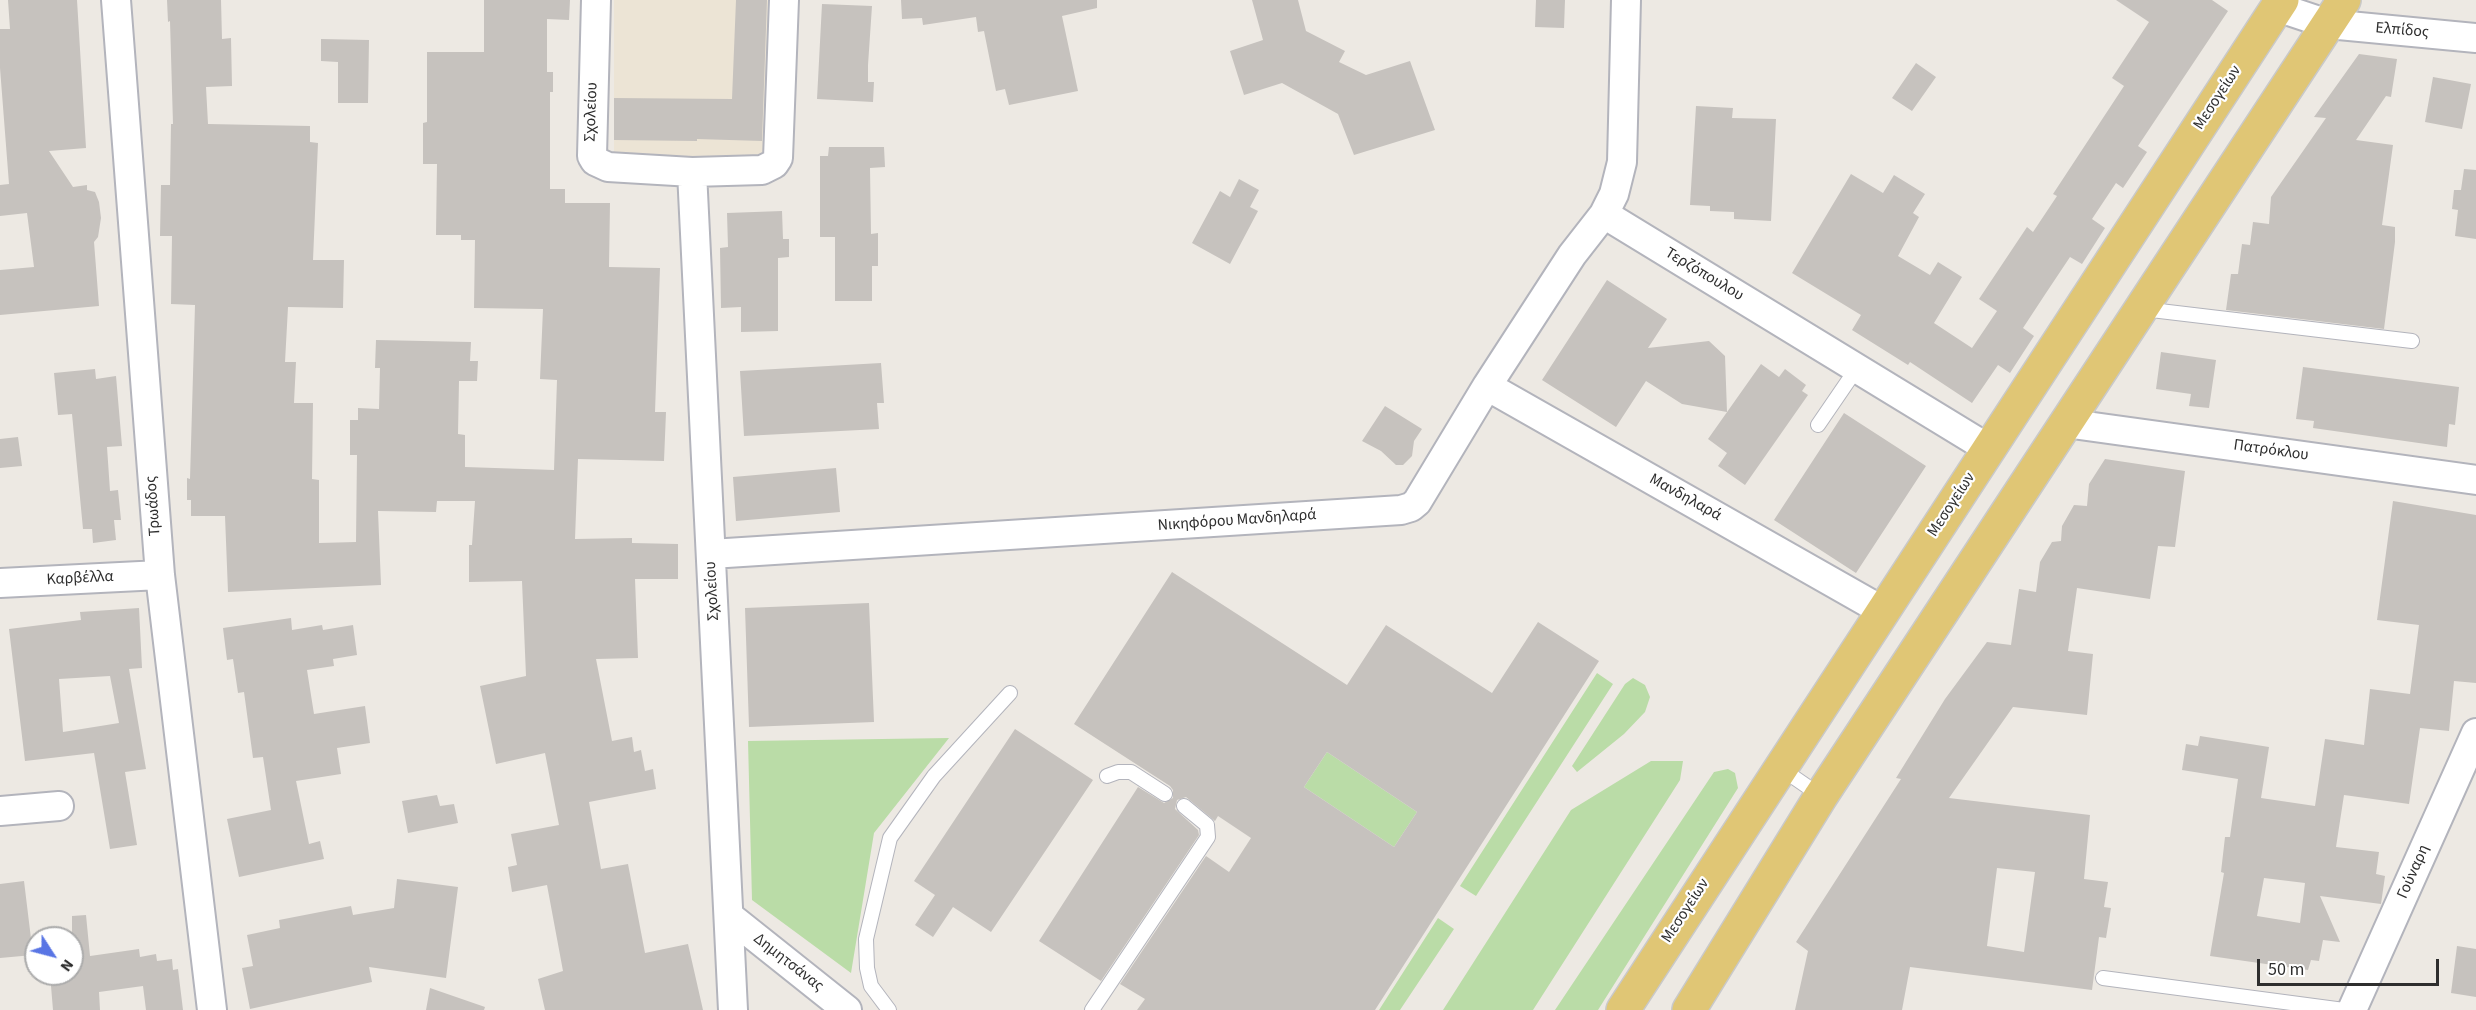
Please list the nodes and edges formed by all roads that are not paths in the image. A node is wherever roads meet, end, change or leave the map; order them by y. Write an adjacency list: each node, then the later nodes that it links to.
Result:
1 (116, 0): 19 (street, Τρωάδος)
2 (596, 0): 8 (street, Σχολείου)
3 (784, 0): 8 (street, Σχολείου)
4 (1626, 0): 9 (street)
5 (2279, 4): 6 (street, Ελπίδος); 16 (main road, Μεσογείων)
6 (2336, 12): 7 (street, Ελπίδος); 10 (main road)
7 (2476, 38)
8 (692, 172): 18 (street, Σχολείου)
9 (1604, 214): 12 (street, Τερζόπουλου); 13 (street, Νικηφόρου Μανδηλαρά)
10 (2140, 309): 11 (lane); 14 (main road)
11 (2412, 341)
12 (1857, 369): 15 (lane); 16 (street, Τερζόπουλου)
13 (1487, 386): 18 (street, Νικηφόρου Μανδηλαρά); 21 (street, Μανδηλαρά)
14 (2066, 423): 17 (street, Πατρόκλου); 27 (main road)
15 (1818, 425)
16 (1989, 449): 21 (main road, Μεσογείων)
17 (2476, 480)
18 (711, 554): 31 (street, Σχολείου)
19 (160, 575): 20 (street, Καρβέλλα); 33 (street, Τρωάδος)
20 (0, 584)
21 (1883, 610): 24 (main road, Μεσογείων)
22 (1010, 693): 36 (lane)
23 (2476, 733): 41 (street, Γούναρη)
24 (1773, 764): 27 (lane); 38 (main road, Μεσογείων)
25 (1107, 776): 26 (lane)
26 (1165, 794)
27 (1821, 796): 39 (main road)
28 (59, 806): 30 (street)
29 (1184, 806): 37 (lane)
30 (0, 811)
31 (729, 916): 34 (street, Σχολείου); 35 (street, Δημητσάνας)
32 (2103, 978): 40 (lane)
33 (213, 1010)
34 (733, 1010)
35 (848, 1010)
36 (889, 1010)
37 (1092, 1010)
38 (1623, 1010)
39 (1689, 1010)
40 (2344, 1010)
41 (2352, 1010)

